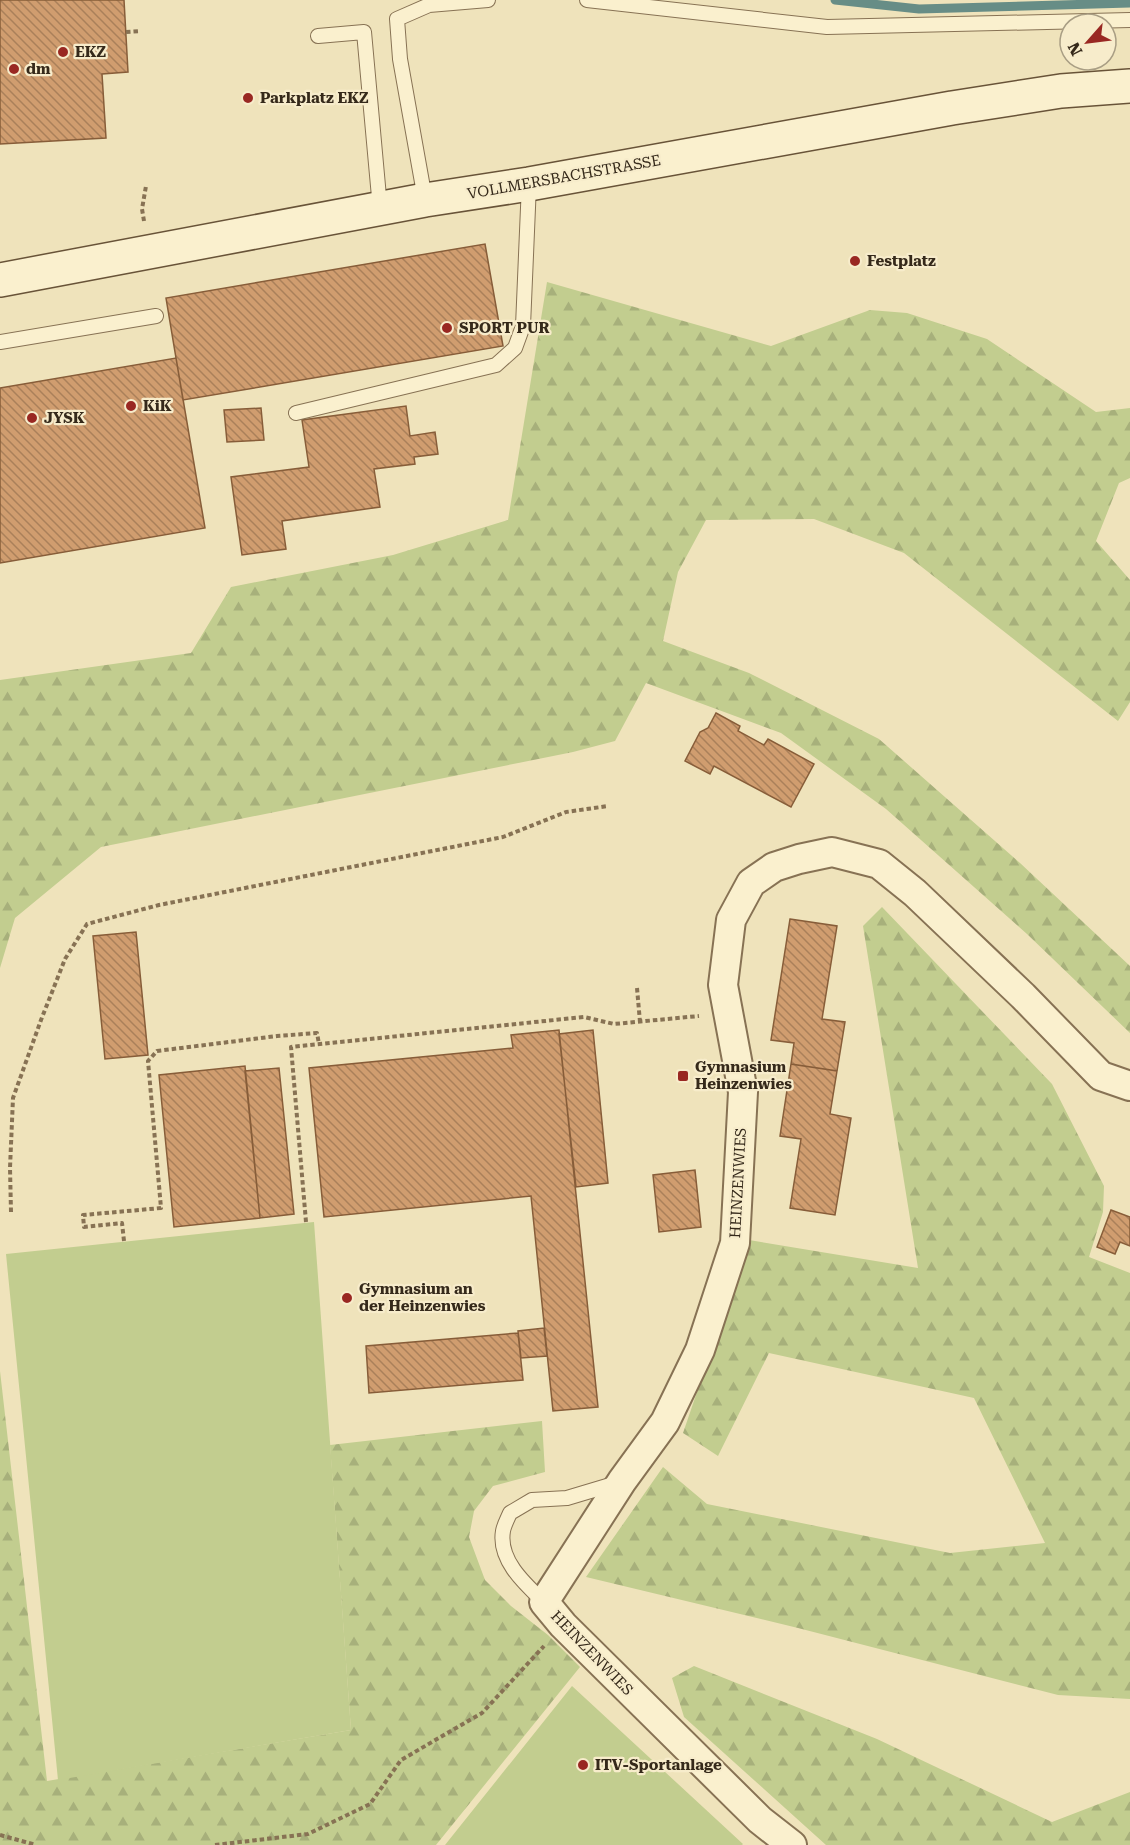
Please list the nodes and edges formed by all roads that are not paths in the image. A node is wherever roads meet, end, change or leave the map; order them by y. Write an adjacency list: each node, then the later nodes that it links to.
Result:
1 (488, 0): 7 (lane)
2 (586, 0): 3 (lane)
3 (1130, 21)
4 (318, 36): 8 (lane)
5 (1130, 86): 6 (main road, VOLLMERSBACHSTRASSE)
6 (529, 184): 7 (main road, VOLLMERSBACHSTRASSE); 12 (lane)
7 (425, 200): 8 (main road, VOLLMERSBACHSTRASSE)
8 (380, 208): 9 (main road, VOLLMERSBACHSTRASSE)
9 (0, 280)
10 (156, 316): 11 (lane)
11 (0, 342)
12 (296, 412)
13 (1130, 1086): 14 (street, HEINZENWIES)
14 (622, 1481): 15 (street, HEINZENWIES); 15 (lane)
15 (544, 1602): 16 (street, HEINZENWIES)
16 (792, 1845)

